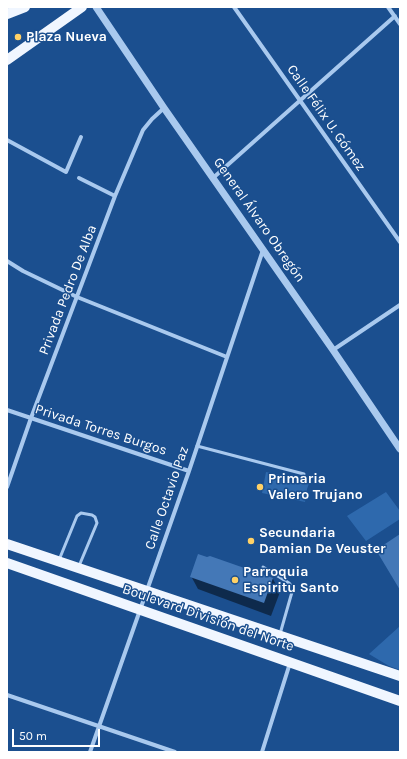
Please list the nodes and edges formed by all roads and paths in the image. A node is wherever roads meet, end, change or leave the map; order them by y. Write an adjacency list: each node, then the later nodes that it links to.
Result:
1 (25, 7): 6 (main road)
2 (82, 7): 9 (main road)
3 (96, 7): 11 (street, General Álvaro Obregón)
4 (234, 7): 10 (street, Calle Félix U. Gómez)
5 (388, 7): 7 (street)
6 (7, 14)
7 (395, 16): 8 (street); 10 (street)
8 (400, 24)
9 (7, 60)
10 (300, 100): 15 (street); 17 (street, Calle Félix U. Gómez)
11 (164, 108): 15 (street, General Álvaro Obregón); 16 (street, Privada Pedro De Alba)
12 (81, 137): 13 (street)
13 (7, 140)
14 (79, 178): 16 (street)
15 (213, 178): 18 (street, General Álvaro Obregón)
16 (115, 196): 20 (street, Privada Pedro De Alba)
17 (400, 242)
18 (263, 250): 22 (street, General Álvaro Obregón); 23 (street, Calle Octavio Paz)
19 (7, 261): 20 (street)
20 (77, 297): 23 (street); 25 (street, Privada Pedro De Alba)
21 (400, 305): 22 (street)
22 (333, 350): 27 (street, General Álvaro Obregón)
23 (227, 358): 26 (street, Calle Octavio Paz)
24 (7, 410): 25 (street, Privada Torres Burgos)
25 (31, 418): 28 (street, Privada Torres Burgos); 30 (street, Privada Pedro De Alba)
26 (197, 446): 28 (street, Calle Octavio Paz); 29 (lane)
27 (400, 449)
28 (189, 471): 36 (street, Calle Octavio Paz)
29 (304, 474)
30 (7, 487)
31 (7, 544): 32 (main road, Boulevard División del Norte)
32 (58, 561): 35 (main road, Boulevard División del Norte); 35 (lane)
33 (7, 563): 37 (main road, Boulevard División del Norte)
34 (263, 567): 38 (lane)
35 (78, 568): 36 (main road, Boulevard División del Norte)
36 (146, 591): 37 (street, Calle Octavio Paz); 38 (main road, Boulevard División del Norte)
37 (140, 609): 39 (main road, Boulevard División del Norte); 43 (street, Calle Octavio Paz)
38 (280, 635): 40 (main road, Boulevard División del Norte)
39 (291, 662): 42 (main road, Boulevard División del Norte); 46 (street)
40 (400, 676)
41 (7, 695): 43 (street)
42 (400, 701)
43 (100, 726): 44 (street, Calle Octavio Paz); 45 (street)
44 (90, 752)
45 (175, 752)
46 (262, 752)

